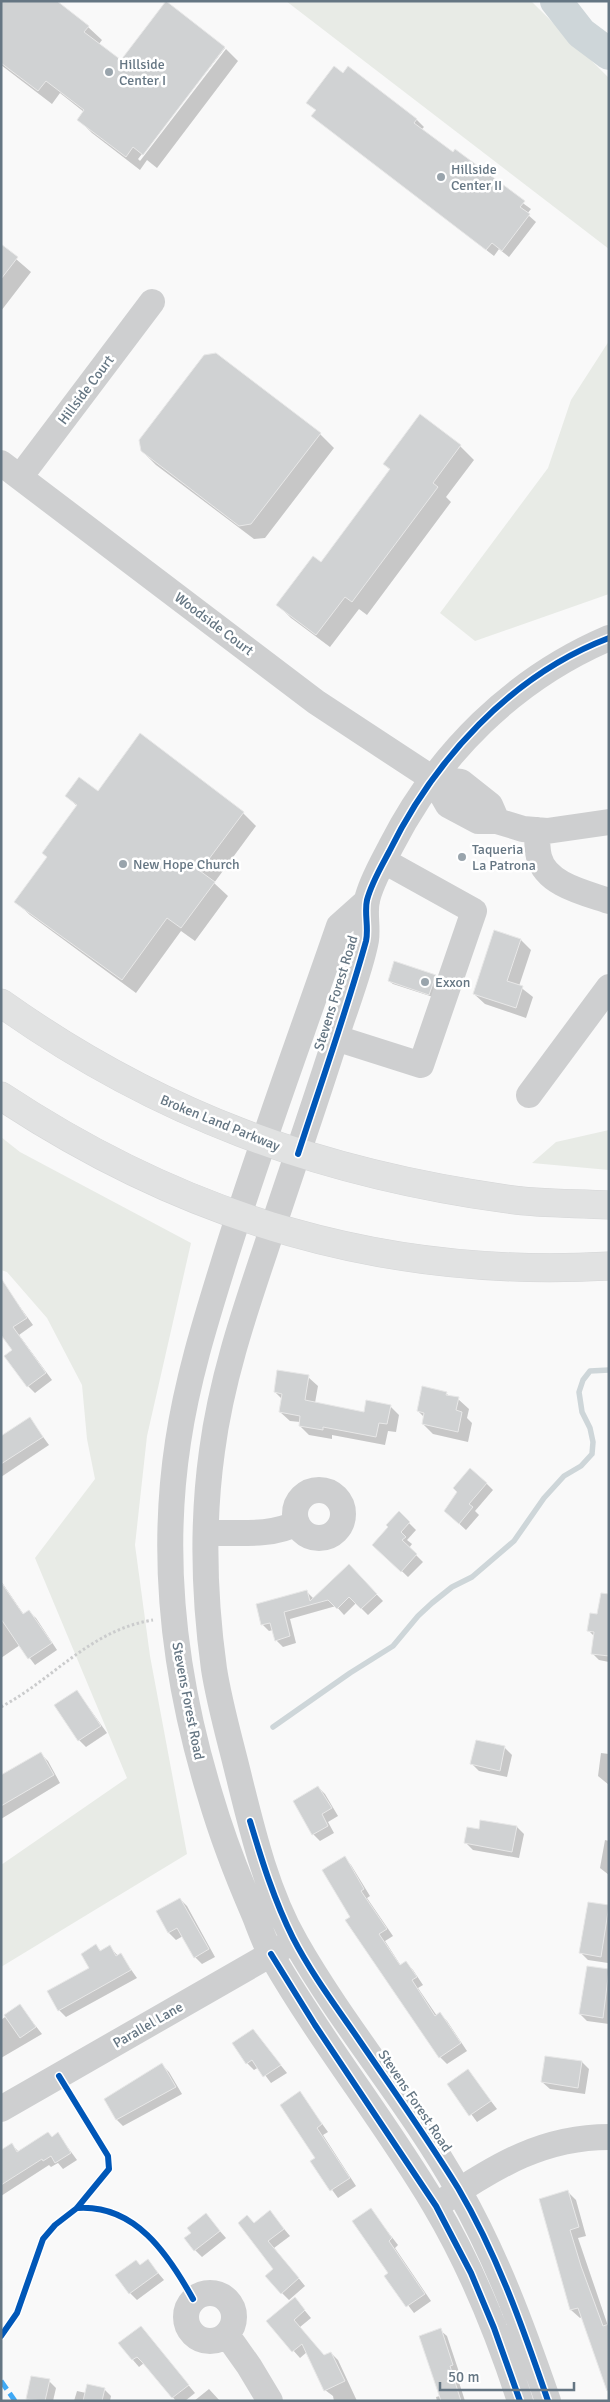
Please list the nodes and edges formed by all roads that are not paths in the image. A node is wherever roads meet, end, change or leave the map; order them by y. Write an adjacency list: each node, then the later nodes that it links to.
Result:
1 (152, 302): 2 (street, Hillside Court)
2 (11, 470): 4 (street, Woodside Court)
3 (609, 638): 4 (street, Stevens Forest Road)
4 (433, 779): 6 (street); 7 (street, Stevens Forest Road)
5 (609, 822): 6 (street)
6 (537, 830): 9 (street)
7 (384, 860): 8 (street, Stevens Forest Road); 12 (street)
8 (367, 901): 12 (street, Stevens Forest Road); 15 (street, Stevens Forest Road)
9 (609, 901)
10 (609, 987): 13 (street)
11 (1, 1003): 15 (main road, Broken Land Parkway)
12 (336, 1038): 16 (street, Stevens Forest Road)
13 (529, 1095)
14 (1, 1096): 18 (main road)
15 (264, 1143): 16 (main road, Broken Land Parkway); 18 (street, Stevens Forest Road)
16 (298, 1154): 17 (main road, Broken Land Parkway); 19 (street, Stevens Forest Road)
17 (609, 1205)
18 (238, 1216): 19 (main road); 24 (street, Stevens Forest Road)
19 (272, 1228): 20 (main road); 22 (street, Stevens Forest Road)
20 (609, 1266)
21 (297, 1523): 22 (street)
22 (206, 1533): 23 (street, Stevens Forest Road)
23 (294, 1940): 24 (street, Parallel Lane); 27 (street, Stevens Forest Road)
24 (271, 1954): 25 (street, Parallel Lane); 28 (street, Stevens Forest Road)
25 (1, 2109)
26 (609, 2137): 27 (street)
27 (459, 2191): 28 (street); 32 (street, Stevens Forest Road)
28 (436, 2206): 31 (street, Stevens Forest Road)
29 (227, 2334): 30 (street)
30 (270, 2401)
31 (520, 2401)
32 (548, 2401)

